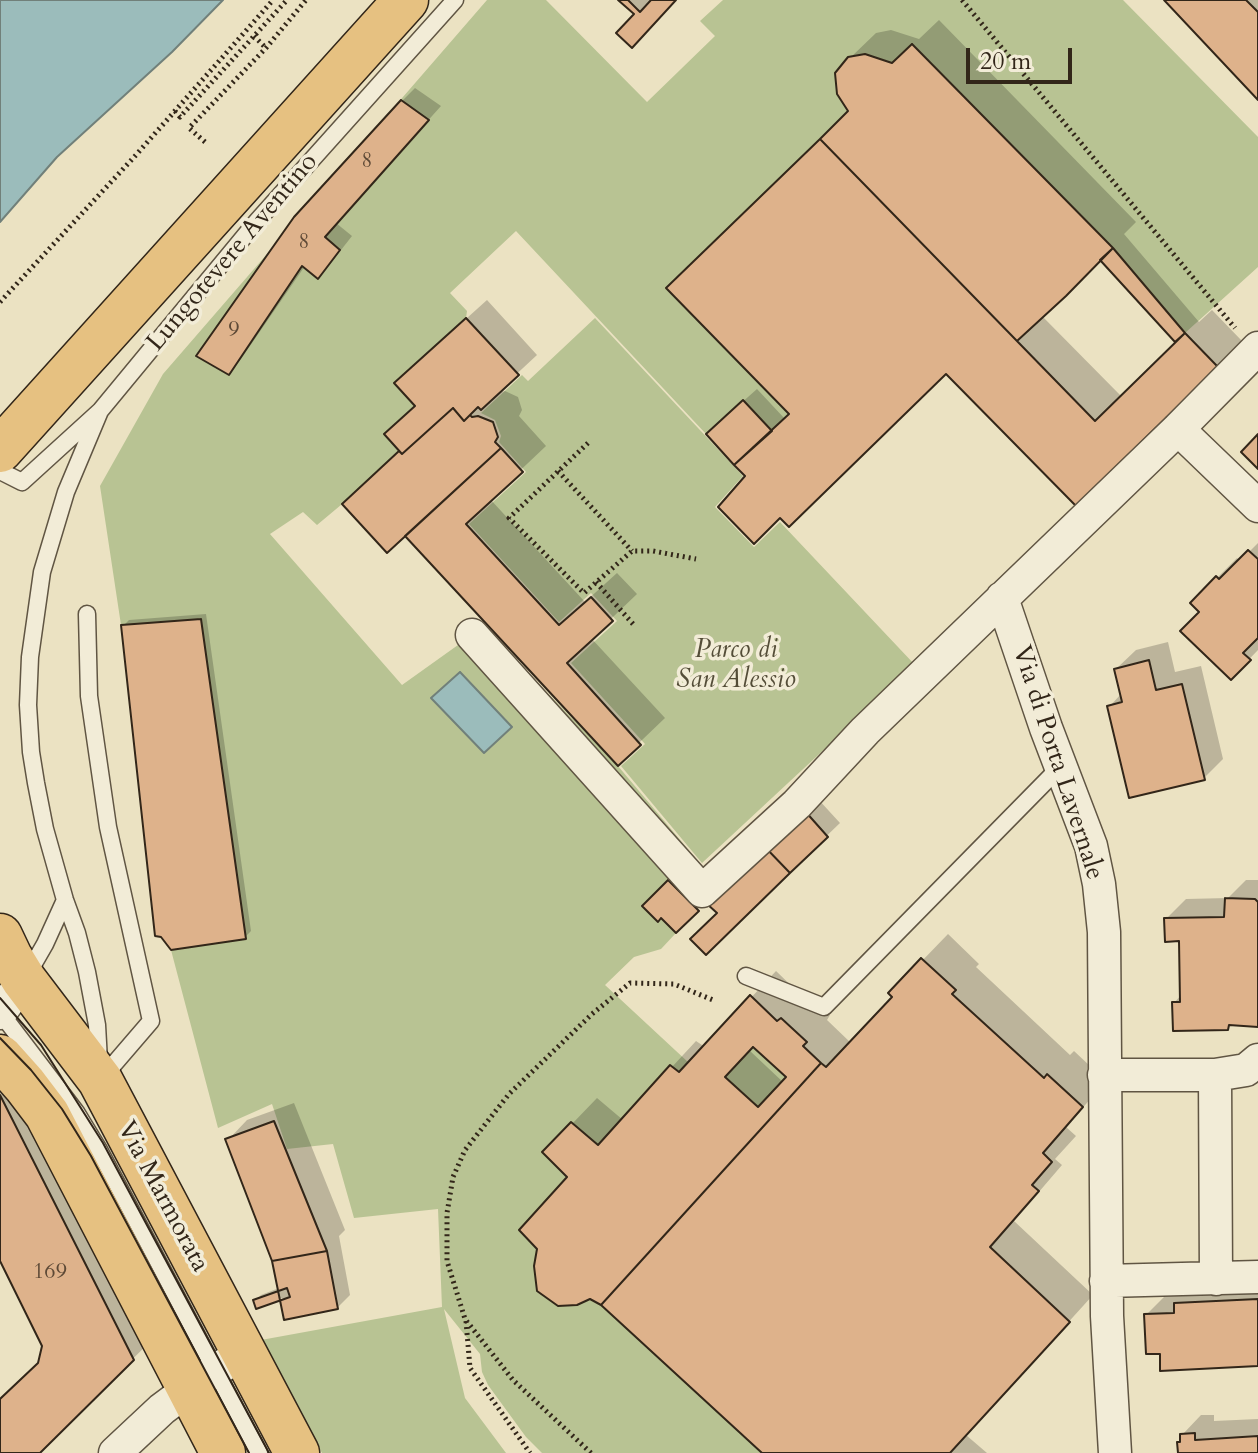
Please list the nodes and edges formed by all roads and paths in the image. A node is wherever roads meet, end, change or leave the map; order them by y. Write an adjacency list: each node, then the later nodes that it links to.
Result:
1 (273, 0): 9 (path)
2 (287, 0): 7 (path)
3 (306, 0): 8 (path)
4 (406, 0): 17 (main road, Lungotevere Aventino)
5 (455, 0): 14 (lane, Lungotevere Aventino)
6 (962, 0): 12 (path)
7 (254, 36): 8 (path); 9 (path)
8 (266, 48): 10 (path)
9 (175, 111): 11 (path)
10 (205, 142)
11 (0, 302)
12 (1216, 306)
13 (1258, 348): 15 (street)
14 (100, 411): 18 (lane, Lungotevere Aventino); 29 (lane)
15 (1178, 429): 20 (street); 24 (street)
16 (588, 443): 19 (path)
17 (0, 450)
18 (0, 471)
19 (558, 471): 21 (path); 23 (path)
20 (1258, 506)
21 (632, 551): 22 (path); 23 (path)
22 (696, 559)
23 (596, 582): 26 (path)
24 (1002, 598): 27 (street); 28 (street, Via di Porta Lavernale)
25 (87, 614): 39 (lane)
26 (633, 624)
27 (472, 635)
28 (1060, 767): 31 (lane); 37 (street, Via di Porta Lavernale)
29 (65, 900): 33 (lane); 39 (lane)
30 (0, 936): 33 (main road)
31 (746, 976)
32 (713, 1000): 43 (path)
33 (6, 1004): 36 (main road)
34 (0, 1048): 36 (lane)
35 (1258, 1060): 38 (street)
36 (37, 1065): 39 (main road, Via Marmorata); 44 (main road, Via Marmorata)
37 (1104, 1075): 38 (street); 42 (street, Via di Porta Lavernale)
38 (1215, 1075): 41 (street)
39 (100, 1080): 44 (main road, Via Marmorata)
40 (1258, 1277): 41 (street)
41 (1216, 1279): 42 (street)
42 (1106, 1281): 51 (street)
43 (465, 1319): 49 (path); 50 (path)
44 (217, 1370): 45 (street); 46 (main road, Via Marmorata); 47 (lane, Via Marmorata); 48 (main road, Via Marmorata)
45 (115, 1453)
46 (223, 1453)
47 (259, 1453)
48 (297, 1453)
49 (530, 1453)
50 (591, 1453)
51 (1115, 1453)

